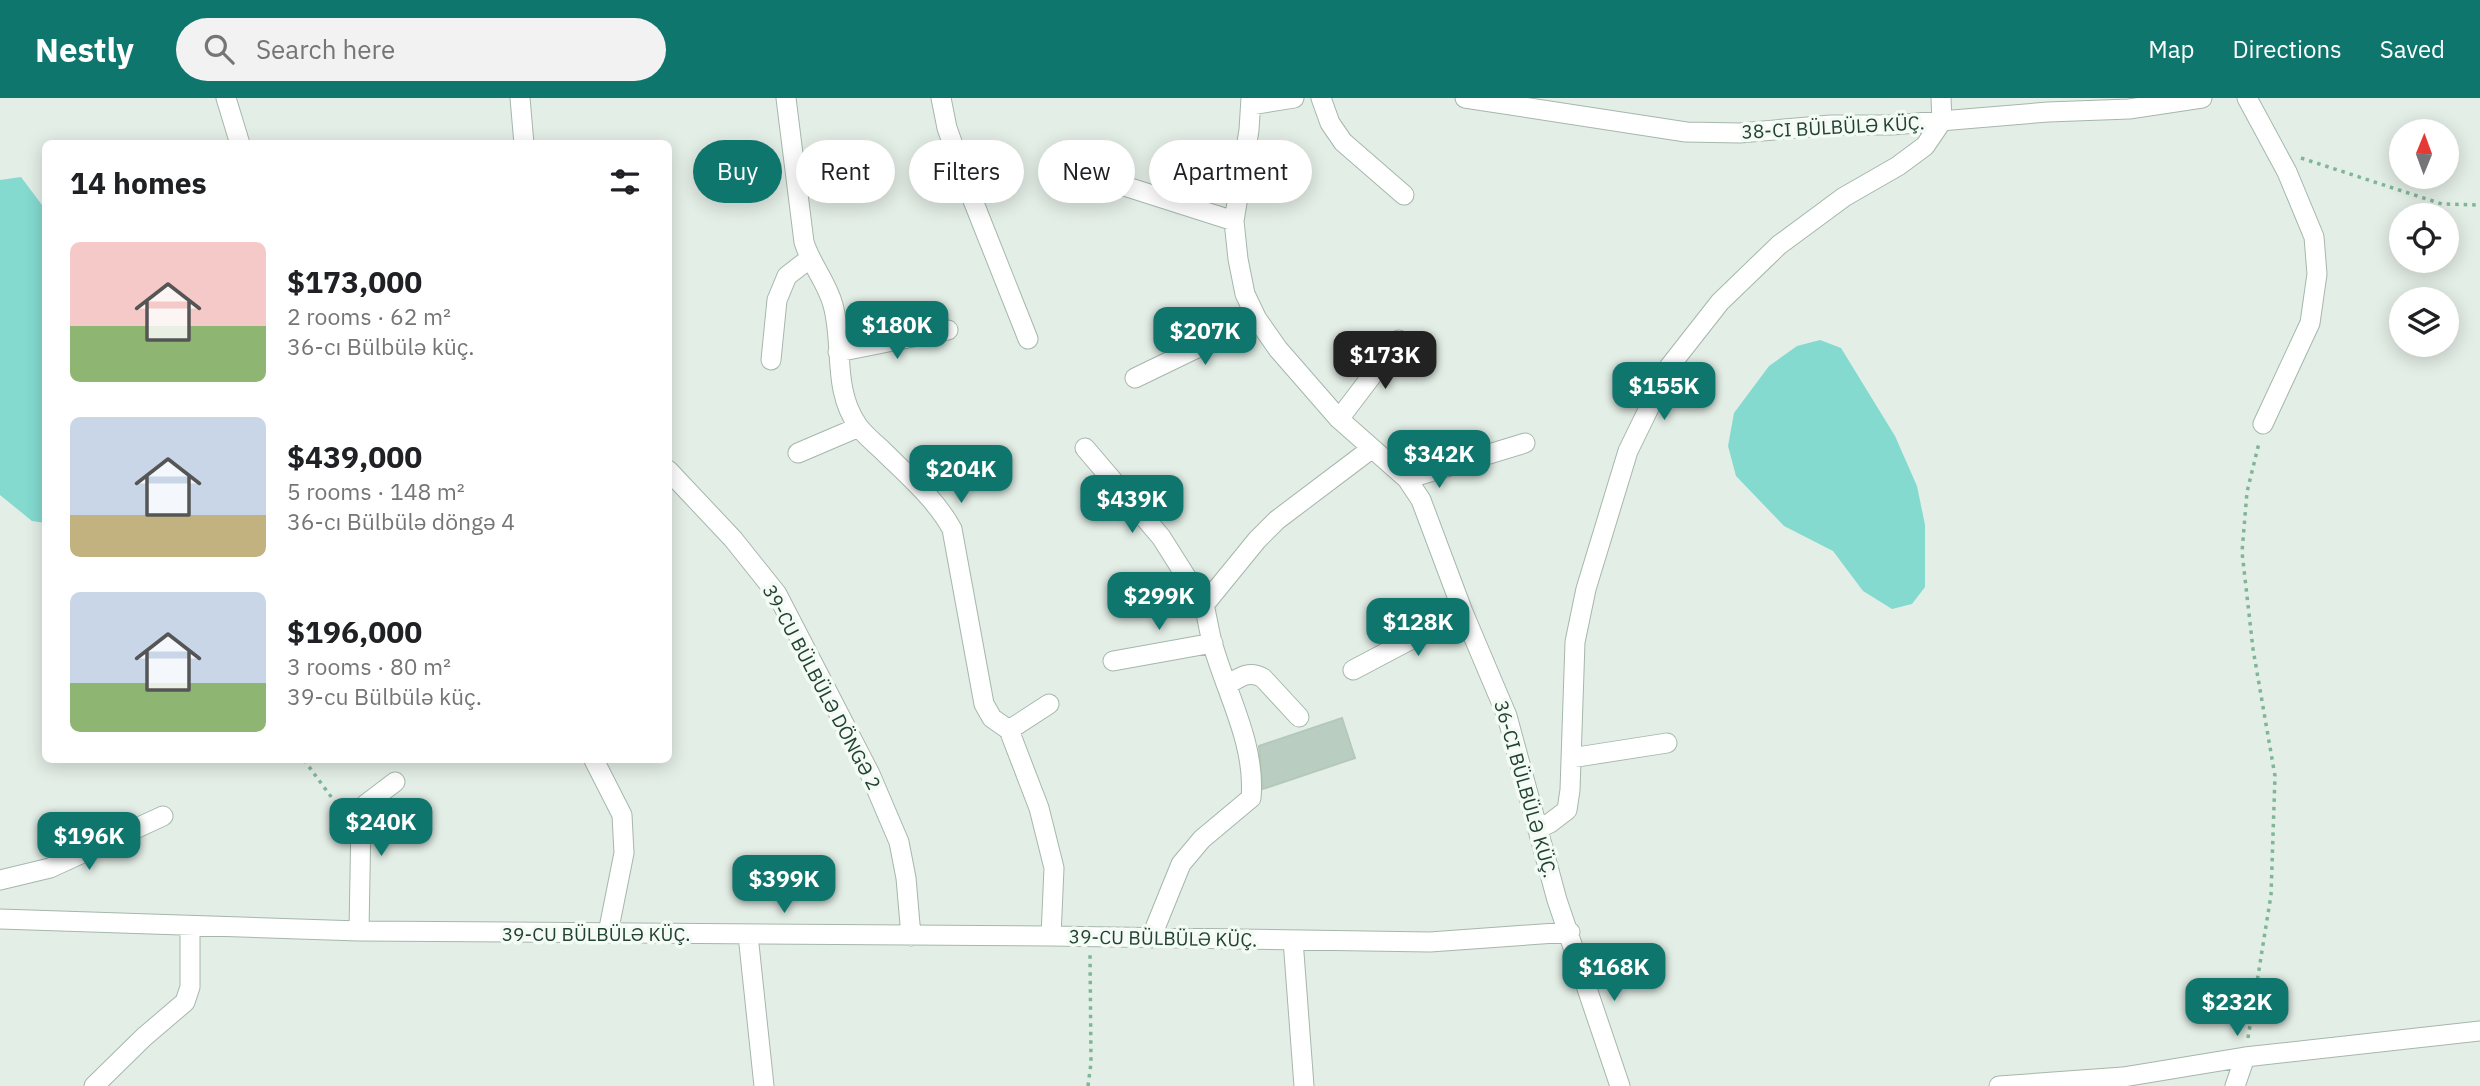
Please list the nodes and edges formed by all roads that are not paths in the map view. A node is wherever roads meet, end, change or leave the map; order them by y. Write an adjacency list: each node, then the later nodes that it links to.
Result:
1 (226, 98): 13 (street)
2 (520, 98): 14 (street)
3 (786, 98): 15 (street)
4 (941, 98): 23 (street)
5 (1321, 98): 17 (street)
6 (1465, 98): 12 (street, 38-CI BÜLBÜLƏ KÜÇ.)
7 (1941, 98): 12 (street)
8 (2202, 98): 12 (street, 38-CI BÜLBÜLƏ KÜÇ.)
9 (2247, 98): 29 (street)
10 (1282, 99): 11 (street)
11 (1251, 101): 19 (street)
12 (1942, 121): 47 (street)
13 (239, 140)
14 (524, 140)
15 (796, 178)
16 (1135, 189): 19 (street)
17 (1404, 195)
18 (799, 203): 20 (street)
19 (1234, 221): 21 (street)
20 (809, 259): 25 (street); 26 (street)
21 (1257, 319): 27 (street); 28 (street)
22 (948, 331): 25 (street)
23 (1028, 340)
24 (1399, 340): 28 (street)
25 (838, 352): 30 (street)
26 (771, 360)
27 (1135, 378)
28 (1339, 419): 33 (street)
29 (2263, 424)
30 (859, 427): 34 (street); 45 (street)
31 (1525, 443): 36 (street)
32 (1085, 447): 37 (street)
33 (1371, 449): 36 (street); 37 (street)
34 (798, 453)
35 (672, 474): 59 (street, 39-CU BÜLBÜLƏ DÖNGƏ 2)
36 (1407, 479): 38 (street)
37 (1204, 605): 39 (street)
38 (1463, 612): 41 (street); 51 (street)
39 (1213, 643): 40 (street); 42 (street)
40 (1113, 661)
41 (1353, 670)
42 (1227, 685): 44 (street); 61 (street)
43 (1049, 704): 45 (street)
44 (1299, 718)
45 (1009, 730): 60 (street)
46 (1667, 743): 47 (street)
47 (1571, 758): 51 (street)
48 (596, 763): 57 (street)
49 (395, 782): 55 (street)
50 (163, 816): 52 (street)
51 (1539, 828): 56 (street)
52 (0, 880)
53 (0, 919): 54 (street, 39-CU BÜLBÜLƏ KÜÇ.)
54 (190, 926): 55 (street, 39-CU BÜLBÜLƏ KÜÇ.); 65 (street)
55 (359, 931): 57 (street, 39-CU BÜLBÜLƏ KÜÇ.)
56 (1570, 932): 62 (street, 39-CU BÜLBÜLƏ KÜÇ.); 68 (street)
57 (608, 933): 58 (street, 39-CU BÜLBÜLƏ KÜÇ.)
58 (748, 935): 59 (street, 39-CU BÜLBÜLƏ KÜÇ.); 66 (street)
59 (911, 936): 60 (street, 39-CU BÜLBÜLƏ KÜÇ.)
60 (1051, 936): 61 (street, 39-CU BÜLBÜLƏ KÜÇ.)
61 (1151, 938): 62 (street, 39-CU BÜLBÜLƏ KÜÇ.)
62 (1293, 940): 67 (street)
63 (2480, 1031): 64 (street)
64 (2245, 1057): 69 (street); 70 (street)
65 (94, 1086)
66 (764, 1086)
67 (1304, 1086)
68 (1620, 1086)
69 (1999, 1086)
70 (2235, 1086)

